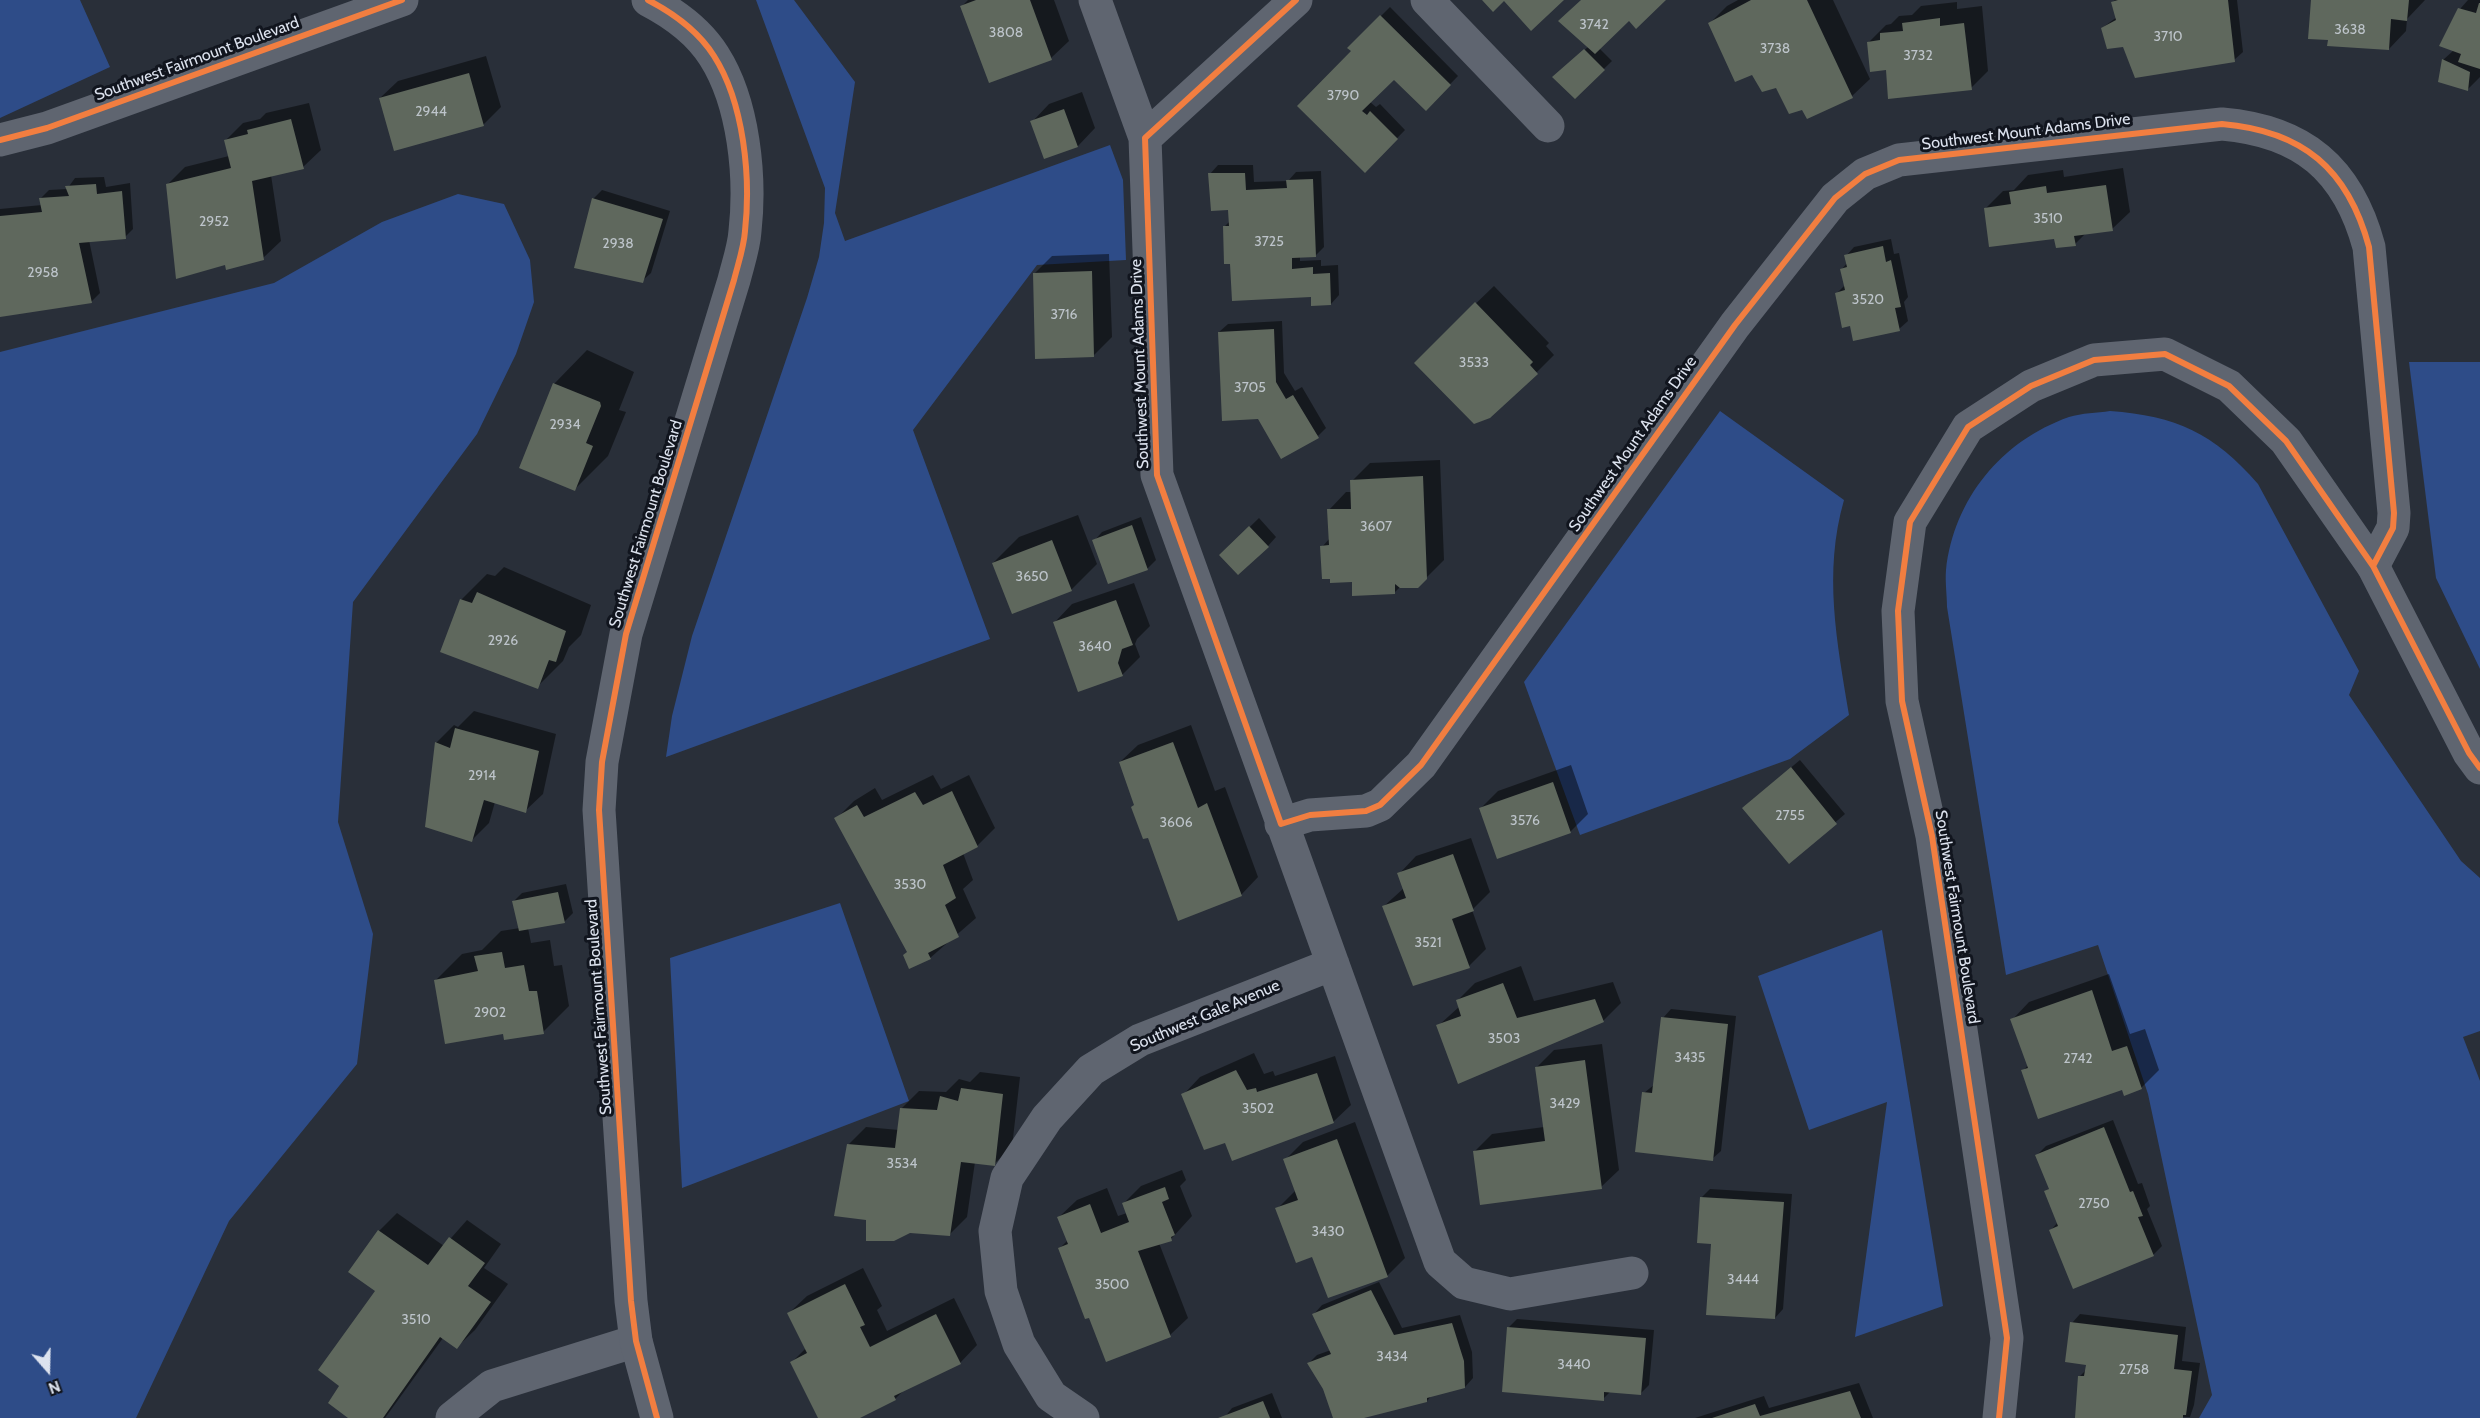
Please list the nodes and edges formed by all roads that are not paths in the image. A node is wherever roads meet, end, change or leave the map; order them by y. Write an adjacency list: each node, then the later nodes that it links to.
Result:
1 (402, 0): 8 (street, Southwest Fairmount Boulevard)
2 (648, 0): 14 (street, Southwest Fairmount Boulevard)
3 (1095, 0): 7 (street, Southwest Mount Adams Drive)
4 (1296, 0): 7 (street)
5 (1427, 0): 6 (street)
6 (1548, 126)
7 (1145, 138): 11 (street, Southwest Mount Adams Drive)
8 (0, 140)
9 (2373, 566): 10 (street, Southwest Fairmount Boulevard); 11 (street, Southwest Mount Adams Drive); 18 (street, Southwest Fairmount Boulevard)
10 (2480, 768)
11 (1281, 824): 12 (street)
12 (1333, 964): 13 (street); 17 (street, Southwest Gale Avenue)
13 (1632, 1273)
14 (636, 1341): 15 (street); 16 (street, Southwest Fairmount Boulevard)
15 (452, 1418)
16 (657, 1418)
17 (1083, 1418)
18 (1999, 1418)

